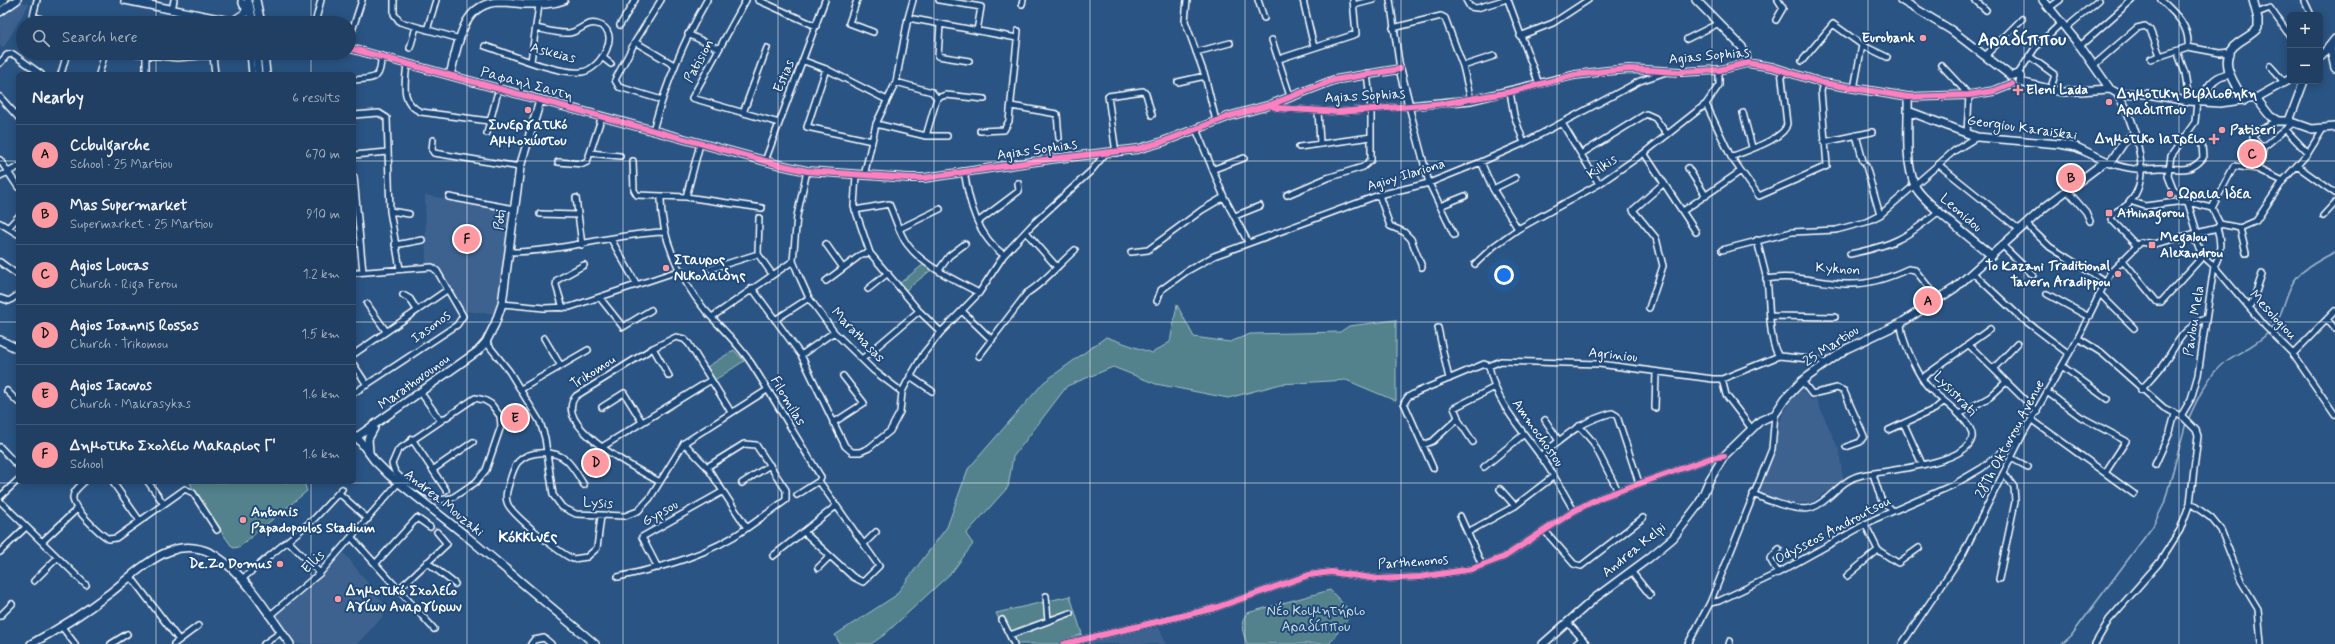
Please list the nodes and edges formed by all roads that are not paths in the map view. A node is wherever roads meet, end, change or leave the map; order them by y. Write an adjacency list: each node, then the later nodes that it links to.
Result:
1 (4, 0): 45 (street)
2 (17, 0): 51 (street)
3 (37, 0): 54 (street)
4 (125, 0): 49 (street)
5 (174, 0): 49 (street)
6 (241, 0): 43 (street)
7 (256, 0): 58 (street)
8 (320, 0): 59 (street)
9 (362, 0): 60 (street)
10 (394, 0): 70 (street)
11 (436, 0): 73 (street)
12 (564, 0): 47 (street)
13 (628, 0): 44 (street)
14 (661, 0): 85 (street)
15 (707, 0): 78 (street)
16 (746, 0): 94 (street, Patision)
17 (758, 0): 69 (street)
18 (825, 0): 69 (street, Estias)
19 (858, 0): 76 (street)
20 (912, 0): 61 (street)
21 (939, 0): 74 (street)
22 (1187, 0): 98 (street)
23 (1258, 0): 62 (street)
24 (1303, 0): 91 (street)
25 (1373, 0): 46 (street)
26 (1390, 0): 72 (street)
27 (1466, 0): 28 (street)
28 (1504, 0)
29 (1508, 0): 79 (street)
30 (1588, 0): 79 (street)
31 (1696, 0): 65 (street)
32 (1778, 0): 64 (street)
33 (1901, 0): 101 (street)
34 (1975, 0): 50 (street)
35 (2043, 0): 48 (street)
36 (2060, 0): 48 (street)
37 (2099, 0): 68 (street)
38 (2132, 0): 89 (street)
39 (2161, 0): 92 (street)
40 (2253, 0): 53 (street)
41 (2304, 0): 52 (street)
42 (498, 1): 47 (street); 81 (street)
43 (246, 2): 56 (street); 57 (street)
44 (634, 2): 67 (street)
45 (0, 3)
46 (1353, 3): 91 (street)
47 (539, 4): 71 (street)
48 (2049, 8): 68 (street)
49 (172, 10): 55 (street)
50 (1986, 10)
51 (0, 12)
52 (2310, 12)
53 (2257, 13): 77 (street); 99 (street)
54 (33, 16)
55 (204, 16)
56 (242, 16)
57 (250, 16)
58 (259, 16)
59 (317, 16)
60 (356, 18)
61 (908, 18): 66 (street); 155 (street)
62 (1264, 18)
63 (2022, 19): 101 (street)
64 (1776, 20)
65 (1720, 23): 82 (street); 124 (street)
66 (940, 24): 74 (street); 121 (street)
67 (620, 25)
68 (2064, 25): 89 (street); 106 (street)
69 (816, 26): 120 (street, Estias)
70 (416, 27): 73 (street); 93 (street)
71 (536, 28): 107 (street, Askeias); 119 (street)
72 (1393, 28): 130 (street); 132 (street)
73 (427, 30): 81 (street)
74 (977, 31): 80 (street)
75 (1018, 31): 80 (street)
76 (873, 32)
77 (2287, 32)
78 (688, 34): 94 (street); 127 (street)
79 (1520, 36): 159 (street)
80 (1017, 38): 185 (street)
81 (460, 39): 149 (street)
82 (1687, 39)
83 (2335, 39): 90 (street)
84 (1272, 40): 109 (street)
85 (635, 42): 127 (street); 176 (street)
86 (1230, 43): 98 (street)
87 (1862, 45): 108 (street); 122 (street); 162 (street)
88 (485, 46): 119 (street, Askeias)
89 (2080, 46): 129 (street)
90 (2330, 46): 100 (street); 133 (street)
91 (1314, 47): 109 (street)
92 (2188, 47): 97 (street); 99 (street)
93 (410, 48)
94 (719, 48): 190 (street, Patision)
95 (767, 48): 190 (street)
96 (356, 50): 104 (street, Ραφαηλ Σαντη)
97 (2177, 51): 102 (street); 180 (street)
98 (1196, 52): 150 (street)
99 (2230, 52): 148 (street)
100 (2323, 54)
101 (1986, 55): 151 (street)
102 (2160, 55): 110 (street); 129 (street)
103 (16, 56): 123 (street)
104 (381, 56): 125 (street, Ραφαηλ Σαντη); 152 (street)
105 (1494, 56): 130 (street)
106 (2029, 56): 147 (street); 164 (street)
107 (602, 57): 119 (street, Askeias); 126 (street)
108 (1887, 57)
109 (1279, 59): 170 (street)
110 (2151, 59)
111 (21, 60): 137 (street)
112 (66, 60): 138 (street)
113 (103, 60): 139 (street)
114 (146, 60): 140 (street)
115 (213, 60): 141 (street)
116 (251, 60): 142 (street)
117 (257, 60): 143 (street)
118 (265, 60): 144 (street)
119 (531, 61)
120 (804, 61): 134 (street); 200 (street, Estias)
121 (969, 61)
122 (1802, 61)
123 (0, 63)
124 (1747, 63): 135 (street, Agias Sophias); 136 (street, Agias Sophias)
125 (407, 64): 149 (street, Ραφαηλ Σαντη); 196 (street)
126 (611, 64)
127 (674, 65): 176 (street)
128 (1941, 65): 167 (street)
129 (2094, 65): 154 (street)
130 (1463, 66): 178 (street)
131 (2270, 66): 153 (street)
132 (1400, 68): 146 (street); 186 (street)
133 (2335, 68)
134 (826, 69): 177 (street); 221 (street)
135 (1719, 70): 145 (street, Agias Sophias); 183 (street, Kilkis)
136 (1781, 70): 158 (street, Agias Sophias); 228 (street)
137 (38, 72)
138 (62, 72)
139 (100, 72)
140 (146, 72)
141 (215, 72)
142 (252, 72)
143 (258, 72)
144 (266, 72)
145 (1668, 72): 159 (street, Agias Sophias); 201 (street, Agioy Ilariona)
146 (1366, 73): 170 (street); 187 (street)
147 (2018, 74): 151 (street); 157 (street)
148 (2228, 74): 181 (street); 182 (street)
149 (450, 75): 179 (street, Ραφαηλ Σαντη)
150 (1205, 76): 156 (street); 197 (street)
151 (2010, 76): 160 (street)
152 (356, 80)
153 (2287, 80): 174 (street)
154 (2106, 81): 163 (street); 165 (street)
155 (896, 82): 173 (street); 177 (street)
156 (1178, 82)
157 (2020, 82): 160 (street); 164 (street)
158 (1823, 83): 162 (street, Agias Sophias); 222 (street)
159 (1539, 84): 166 (street, Agias Sophias)
160 (2012, 84): 167 (street, Agias Sophias)
161 (2303, 84): 199 (street)
162 (1854, 89): 172 (street, Agias Sophias)
163 (2110, 89): 165 (street); 168 (street)
164 (2050, 90): 165 (street)
165 (2100, 90)
166 (1510, 92): 178 (street, Agias Sophias); 224 (street)
167 (1969, 94): 172 (street, Agias Sophias); 213 (street)
168 (2117, 94): 180 (street); 211 (street)
169 (497, 95): 196 (street)
170 (1290, 96): 184 (street)
171 (0, 97): 192 (street)
172 (1908, 97): 189 (street)
173 (937, 98): 175 (street); 215 (street)
174 (2256, 98): 181 (street); 198 (street)
175 (984, 99)
176 (662, 100): 206 (street)
177 (886, 100): 202 (street)
178 (1471, 100): 186 (street, Agias Sophias)
179 (540, 101): 195 (street, Ραφαηλ Σαντη); 251 (street, Poti)
180 (2189, 101): 182 (street)
181 (2245, 101): 182 (street)
182 (2200, 102): 255 (street)
183 (1706, 104): 212 (street, Kilkis); 239 (street)
184 (1270, 105): 188 (street, Agias Sophias); 197 (street, Agias Sophias)
185 (1011, 106): 207 (street); 219 (street)
186 (1409, 106): 187 (street, Agias Sophias); 268 (street)
187 (1371, 110): 188 (street, Agias Sophias); 217 (street)
188 (1318, 111): 223 (street)
189 (1908, 111): 213 (street, Georgiou Karaiskai); 272 (street)
190 (744, 113): 200 (street, Patision)
191 (1743, 113): 228 (street)
192 (16, 115)
193 (1152, 115): 233 (street)
194 (356, 116): 230 (street)
195 (602, 116): 206 (street, Ραφαηλ Σαντη); 231 (street)
196 (489, 121): 210 (street)
197 (1216, 121): 204 (street, Agias Sophias)
198 (2278, 121): 199 (street); 229 (street)
199 (2291, 122): 205 (street); 208 (street)
200 (778, 123): 242 (street, Estias)
201 (1562, 123): 224 (street, Agioy Ilariona); 236 (street)
202 (876, 124): 215 (street); 221 (street)
203 (2335, 126): 205 (street)
204 (1196, 129): 233 (street, Agias Sophias); 254 (street)
205 (2323, 129): 235 (street)
206 (653, 130): 225 (street, Ραφαηλ Σαντη)
207 (980, 130)
208 (2286, 130): 229 (street); 235 (street)
209 (1872, 132): 214 (street)
210 (486, 133)
211 (2135, 133): 247 (street, 25 Martiou); 257 (street)
212 (1667, 134): 234 (street, Kilkis); 236 (street)
213 (1967, 134): 218 (street, Georgiou Karaiskai)
214 (1856, 135): 222 (street); 244 (street)
215 (926, 136): 216 (street)
216 (947, 136)
217 (1372, 137): 223 (street); 276 (street)
218 (1977, 137): 247 (street, Georgiou Karaiskai); 248 (street)
219 (1059, 138)
220 (433, 140): 251 (street)
221 (872, 141): 264 (street)
222 (1824, 142): 260 (street)
223 (1320, 143): 227 (street)
224 (1524, 143): 246 (street, Agioy Ilariona)
225 (700, 144): 242 (street, Agias Sophias); 282 (street)
226 (2202, 145): 255 (street)
227 (1299, 147)
228 (1752, 147): 239 (street)
229 (2263, 147): 256 (street)
230 (388, 152): 237 (street); 295 (street)
231 (590, 153): 238 (street); 245 (street)
232 (1106, 153): 233 (street, Agias Sophias); 259 (street, Agias Sophias); 317 (street)
233 (1116, 153)
234 (1644, 153): 269 (street); 271 (street, Kilkis)
235 (2308, 153): 250 (street)
236 (1581, 154): 271 (street)
237 (356, 155)
238 (620, 156)
239 (1731, 157): 260 (street)
240 (1244, 158): 254 (street)
241 (0, 160): 261 (street)
242 (765, 160): 258 (street, Agias Sophias)
243 (633, 161): 278 (street)
244 (1863, 161)
245 (558, 162)
246 (1481, 162): 268 (street, Agioy Ilariona); 273 (street)
247 (2108, 162): 257 (street); 274 (street, 25 Martiou)
248 (1939, 165): 272 (street); 315 (street)
249 (1866, 166): 301 (street)
250 (2297, 166): 266 (street); 275 (street)
251 (520, 167): 292 (street, Poti)
252 (16, 168): 261 (street)
253 (1688, 168): 280 (street)
254 (1214, 169): 283 (street)
255 (2167, 169): 257 (street); 286 (street)
256 (2257, 169): 266 (street); 291 (street)
257 (2143, 170): 285 (street)
258 (807, 171): 262 (street, Agias Sophias); 345 (street, Marathasas)
259 (964, 171): 264 (street, Agias Sophias); 306 (street)
260 (1741, 171): 280 (street)
261 (7, 172): 263 (street); 270 (street)
262 (856, 175): 264 (street, Agias Sophias); 294 (street)
263 (0, 176)
264 (864, 176)
265 (1515, 178): 273 (street)
266 (2283, 181): 313 (street)
267 (1018, 183): 306 (street)
268 (1429, 183): 277 (street, Agioy Ilariona); 289 (street)
269 (1664, 183): 296 (street); 386 (street)
270 (16, 184)
271 (1599, 184): 314 (street, Kilkis)
272 (1915, 186): 297 (street, Leonidou); 301 (street)
273 (1493, 189): 314 (street)
274 (2067, 190): 307 (street); 309 (street, 25 Martiou)
275 (2335, 193)
276 (1287, 195)
277 (1379, 195): 326 (street, Agioy Ilariona); 351 (street)
278 (662, 196): 282 (street); 316 (street)
279 (1464, 196): 289 (street)
280 (1706, 196): 296 (street)
281 (449, 197): 292 (street)
282 (686, 197): 290 (street)
283 (1224, 197): 302 (street); 336 (street)
284 (576, 198): 300 (street)
285 (2130, 201): 286 (street); 331 (street)
286 (2186, 202): 291 (street); 320 (street, Mesologiou)
287 (2335, 203): 303 (street)
288 (1260, 206): 302 (street)
289 (1440, 206): 322 (street)
290 (762, 208)
291 (2212, 208): 310 (street, Pavlou Mela)
292 (514, 209): 335 (street, Poti)
293 (940, 209): 312 (street)
294 (855, 210): 312 (street); 337 (street)
295 (390, 211): 298 (street); 327 (street)
296 (1683, 211): 318 (street)
297 (1939, 211): 341 (street); 342 (street, Leonidou)
298 (409, 214)
299 (540, 214): 300 (street)
300 (578, 215): 330 (street)
301 (1880, 215): 325 (street)
302 (1235, 216): 326 (street)
303 (2323, 216)
304 (759, 218): 339 (street)
305 (16, 220): 311 (street)
306 (979, 221): 340 (street)
307 (2090, 222)
308 (0, 223): 311 (street)
309 (2026, 224): 315 (street, 25 Martiou); 367 (street)
310 (2218, 226): 313 (street); 320 (street); 350 (street, Pavlou Mela)
311 (8, 228): 319 (street)
312 (899, 228): 356 (street)
313 (2240, 228): 338 (street)
314 (1518, 229): 347 (street, Kilkis)
315 (2020, 230): 332 (street, 25 Martiou)
316 (664, 232): 323 (street); 355 (street, Filomilas)
317 (1026, 232): 340 (street); 349 (street)
318 (1696, 232)
319 (16, 233)
320 (2194, 233): 331 (street); 343 (street, Mesologiou)
321 (356, 234): 357 (street)
322 (1454, 235)
323 (611, 239): 330 (street); 368 (street)
324 (422, 240): 327 (street)
325 (1758, 240): 334 (street); 365 (street)
326 (1248, 242): 381 (street, Agioy Ilariona)
327 (395, 244): 353 (street)
328 (826, 244): 352 (street)
329 (965, 244): 356 (street)
330 (582, 245): 335 (street)
331 (2136, 245): 344 (street, 28Th Oktovrou Avenue)
332 (2003, 246): 342 (street, 25 Martiou); 364 (street)
333 (1075, 250): 349 (street)
334 (1722, 250)
335 (509, 252): 383 (street, Poti)
336 (1131, 252)
337 (870, 253): 352 (street); 359 (street)
338 (2246, 253)
339 (758, 254): 354 (street); 361 (street)
340 (1004, 254): 372 (street)
341 (1850, 254)
342 (1992, 256): 362 (street, 25 Martiou)
343 (2204, 256): 344 (street); 350 (street, Mesologiou)
344 (2122, 259): 367 (street, 28Th Oktovrou Avenue)
345 (793, 261): 361 (street); 379 (street, Marathasas)
346 (0, 262): 360 (street)
347 (1475, 264)
348 (584, 265): 385 (street)
349 (1056, 266): 410 (street)
350 (2214, 266): 384 (street, Mesologiou); 396 (street, Pavlou Mela)
351 (1422, 267)
352 (843, 268): 366 (street)
353 (400, 269): 357 (street); 371 (street, Iasonos)
354 (710, 269)
355 (681, 270): 368 (street); 393 (street, Filomilas)
356 (939, 270): 372 (street)
357 (363, 272): 358 (street)
358 (356, 273)
359 (888, 273): 370 (street); 389 (street)
360 (16, 274)
361 (772, 274): 369 (street)
362 (1973, 274): 380 (street, 25 Martiou); 418 (street)
363 (2262, 274): 384 (street)
364 (2033, 275)
365 (1766, 279): 380 (street, Kyknon); 392 (street)
366 (826, 280)
367 (2106, 282): 374 (street, 28Th Oktovrou Avenue)
368 (637, 286): 378 (street)
369 (752, 288): 393 (street); 398 (street)
370 (868, 289)
371 (447, 290): 387 (street); 440 (street, Iasonos)
372 (979, 293): 390 (street)
373 (2047, 294): 395 (street)
374 (2100, 294): 395 (street, 28Th Oktovrou Avenue); 401 (street)
375 (403, 295): 387 (street)
376 (16, 296): 377 (street)
377 (0, 298)
378 (600, 298): 385 (street); 388 (street)
379 (809, 298): 398 (street); 405 (street, Marathasas)
380 (1939, 300): 399 (street, 25 Martiou)
381 (1157, 301)
382 (367, 304): 404 (street)
383 (502, 304): 385 (street); 411 (street, Poti)
384 (2249, 307): 419 (street, Mesologiou)
385 (563, 308)
386 (1649, 308)
387 (417, 310): 404 (street)
388 (651, 310)
389 (919, 311): 406 (street); 423 (street)
390 (962, 311): 406 (street); 410 (street)
391 (2335, 311): 397 (street)
392 (1770, 316): 394 (street); 422 (street)
393 (712, 317): 443 (street, Filomilas)
394 (1836, 317)
395 (2089, 317): 408 (street, 28Th Oktovrou Avenue)
396 (2206, 318): 444 (street); 461 (street, Pavlou Mela)
397 (2327, 319): 403 (street); 419 (street)
398 (775, 320): 420 (street)
399 (1901, 323): 424 (street, 25 Martiou); 434 (street, Lysistrati)
400 (1438, 328): 435 (street)
401 (2134, 328)
402 (1990, 329): 413 (street)
403 (2335, 329)
404 (386, 331): 417 (street)
405 (834, 332): 420 (street); 423 (street, Marathasas)
406 (941, 332): 433 (street)
407 (544, 338): 425 (street)
408 (2078, 338): 418 (street, 28Th Oktovrou Avenue); 444 (street)
409 (0, 340): 414 (street)
410 (992, 340): 421 (street)
411 (486, 342): 442 (street, Lysis); 450 (street, Marathovounou)
412 (2017, 344): 429 (street)
413 (1969, 345): 429 (street); 434 (street)
414 (16, 348)
415 (653, 348): 431 (street); 437 (street, Trikomou); 483 (street, Trikomou)
416 (588, 350): 425 (street)
417 (356, 353)
418 (2069, 354): 427 (street, 28Th Oktovrou Avenue)
419 (2293, 354): 460 (street, Mesologiou)
420 (801, 355): 468 (street)
421 (979, 356)
422 (1779, 356): 424 (street, Agriniou); 436 (street, Agriniou)
423 (862, 359): 448 (street, Marathasas)
424 (1824, 363): 438 (street, 25 Martiou)
425 (561, 366): 442 (street)
426 (1489, 366): 430 (street, Agriniou); 435 (street, Agriniou); 441 (street, Ammochostou)
427 (2062, 366): 449 (street, 28Th Oktovrou Avenue); 451 (street)
428 (356, 368): 440 (street)
429 (1994, 368): 439 (street)
430 (1656, 372): 436 (street, Agriniou); 455 (street)
431 (669, 376)
432 (843, 376): 468 (street)
433 (910, 376): 446 (street); 448 (street)
434 (1922, 378): 453 (street, Lysistrati)
435 (1449, 379): 481 (street, Agriniou)
436 (1722, 379): 471 (street)
437 (711, 380): 456 (street, Trikomou); 467 (street)
438 (1802, 381): 458 (street, 25 Martiou); 484 (street)
439 (2006, 382): 457 (street); 459 (street)
440 (367, 385): 447 (street, Iasonos)
441 (1495, 387): 462 (street); 474 (street, Ammochostou)
442 (521, 389): 485 (street, Lysis)
443 (767, 390): 456 (street, Lysis); 503 (street, Filomilas)
444 (2141, 390): 461 (street)
445 (7, 391): 452 (street)
446 (932, 391)
447 (356, 392)
448 (902, 392): 468 (street)
449 (2047, 392): 457 (street, 28Th Oktovrou Avenue); 500 (street)
450 (421, 393): 463 (street, Marathovounou); 464 (street)
451 (2107, 399)
452 (16, 400)
453 (1944, 401): 459 (street, Lysistrati); 469 (street)
454 (602, 407): 467 (street)
455 (1655, 408)
456 (731, 412): 480 (street, Lysis)
457 (2037, 412): 466 (street, 28Th Oktovrou Avenue)
458 (1775, 414): 471 (street, Andrea Kelpi); 517 (street, 25 Martiou)
459 (1959, 414): 491 (street, Lysistrati)
460 (2335, 415)
461 (2180, 416): 492 (street, Pavlou Mela); 522 (street)
462 (1457, 418): 479 (street); 481 (street)
463 (382, 420): 475 (street, Marathovounou); 486 (street)
464 (440, 420): 476 (street); 476 (street)
465 (1545, 420): 477 (street)
466 (2032, 420): 473 (street, 28Th Oktovrou Avenue); 500 (street)
467 (642, 422): 483 (street)
468 (833, 423)
469 (1904, 424): 472 (street); 491 (street)
470 (1579, 426): 477 (street); 508 (street); 515 (street)
471 (1752, 429): 488 (street, Andrea Kelpi)
472 (1889, 430)
473 (2023, 434): 489 (street, 28Th Oktovrou Avenue); 528 (street, Odysseos Androutsou)
474 (1523, 436): 487 (street, Ammochostou); 495 (street)
475 (356, 438): 486 (street, Andrea Mouzaki)
476 (412, 440): 498 (street)
477 (1560, 441): 487 (street)
478 (473, 442): 498 (street)
479 (1473, 442)
480 (684, 443): 494 (street); 506 (street, Lysis)
481 (1423, 445): 497 (street)
482 (0, 447): 490 (street)
483 (602, 447): 506 (street, Trikomou)
484 (1846, 447)
485 (546, 452): 512 (street); 529 (street, Lysis); 529 (street)
486 (370, 454): 505 (street, Andrea Mouzaki)
487 (1540, 456): 502 (street, Ammochostou)
488 (1724, 456): 508 (street, Parthenonos); 560 (street, Andrea Kelpi)
489 (2012, 458): 496 (street); 499 (street, 28Th Oktovrou Avenue)
490 (16, 464)
491 (1922, 464): 501 (street)
492 (2155, 465)
493 (770, 466): 494 (street); 507 (street); 537 (street)
494 (707, 467): 516 (street)
495 (1484, 467)
496 (2028, 467)
497 (1433, 468)
498 (434, 469): 514 (street)
499 (2004, 473): 567 (street); 606 (street, 28Th Oktovrou Avenue)
500 (2105, 473): 518 (street)
501 (1873, 474): 517 (street); 528 (street)
502 (1554, 476): 525 (street); 527 (street, Ammochostou)
503 (819, 481): 519 (street); 524 (street)
504 (16, 482): 520 (street)
505 (399, 482): 532 (street, Ellis); 599 (street, Andrea Mouzaki)
506 (660, 482): 529 (street, Lysis)
507 (742, 483)
508 (1640, 483): 515 (street, Parthenonos)
509 (82, 484): 526 (street)
510 (114, 484): 533 (street)
511 (149, 484): 523 (street)
512 (584, 485)
513 (1500, 489): 525 (street)
514 (446, 490)
515 (1618, 491): 527 (street, Parthenonos)
516 (722, 492): 537 (street); 558 (street, Gypsou)
517 (1753, 494): 574 (street, 25 Martiou)
518 (2134, 494)
519 (797, 495)
520 (0, 497)
521 (0, 501): 535 (street)
522 (2190, 503): 607 (street); 608 (street)
523 (164, 504): 533 (street); 538 (street)
524 (836, 506): 543 (street); 547 (street)
525 (1516, 506): 542 (street)
526 (77, 509): 533 (street); 546 (street)
527 (1574, 511): 539 (street, Parthenonos)
528 (1892, 511): 534 (street, Odysseos Androutsou)
529 (601, 516)
530 (1460, 516): 542 (street)
531 (1643, 518): 539 (street)
532 (368, 519): 544 (street, Ellis); 545 (street)
533 (140, 521)
534 (1865, 524): 550 (street); 562 (street, Odysseos Androutsou)
535 (26, 527): 546 (street); 551 (street)
536 (430, 527): 556 (street)
537 (747, 528): 558 (street)
538 (218, 530)
539 (1545, 531): 557 (street, Parthenonos)
540 (438, 532): 555 (street)
541 (876, 532): 547 (street)
542 (1468, 532): 557 (street)
543 (805, 533): 552 (street); 553 (street)
544 (352, 538): 556 (street); 561 (street, Ellis)
545 (288, 541): 561 (street); 566 (street)
546 (42, 542): 554 (street)
547 (864, 544): 553 (street)
548 (1919, 548): 550 (street)
549 (1778, 549): 562 (street)
550 (1878, 550): 563 (street)
551 (0, 552)
552 (773, 556)
553 (830, 556): 559 (street)
554 (57, 558): 568 (street); 570 (street)
555 (427, 562): 569 (street); 571 (street)
556 (376, 563): 571 (street)
557 (1482, 565): 590 (street, Parthenonos)
558 (658, 568): 565 (street)
559 (818, 568)
560 (1631, 571): 572 (street); 581 (street, Andrea Kelpi)
561 (320, 573): 578 (street, Ellis)
562 (1778, 573): 574 (street, Odysseos Androutsou)
563 (1847, 576)
564 (130, 577): 566 (street); 583 (street); 589 (street)
565 (618, 577)
566 (242, 579): 578 (street)
567 (1999, 579)
568 (34, 581)
569 (455, 584)
570 (86, 585)
571 (399, 589): 584 (street)
572 (1650, 595)
573 (1046, 596): 580 (street)
574 (1710, 603): 605 (street, 25 Martiou)
575 (12, 604): 577 (street)
576 (1070, 613): 580 (street)
577 (0, 616)
578 (269, 616): 585 (street)
579 (1002, 620): 587 (street)
580 (1048, 621): 587 (street)
581 (1567, 622): 588 (street); 602 (street, Andrea Kelpi)
582 (198, 626): 589 (street)
583 (62, 627): 591 (street); 592 (street)
584 (434, 629)
585 (281, 632): 595 (street); 596 (street)
586 (127, 634): 593 (street)
587 (1010, 635): 600 (street)
588 (1582, 639): 603 (street); 604 (street)
589 (179, 640): 594 (street)
590 (1082, 642): 601 (street, Parthenonos)
591 (31, 644)
592 (75, 644)
593 (111, 644)
594 (174, 644)
595 (264, 644)
596 (290, 644)
597 (531, 644): 598 (street)
598 (551, 644)
599 (595, 644)
600 (1014, 644)
601 (1064, 644)
602 (1543, 644)
603 (1576, 644)
604 (1587, 644)
605 (1688, 644)
606 (1902, 644)
607 (2095, 644)
608 (2261, 644)

